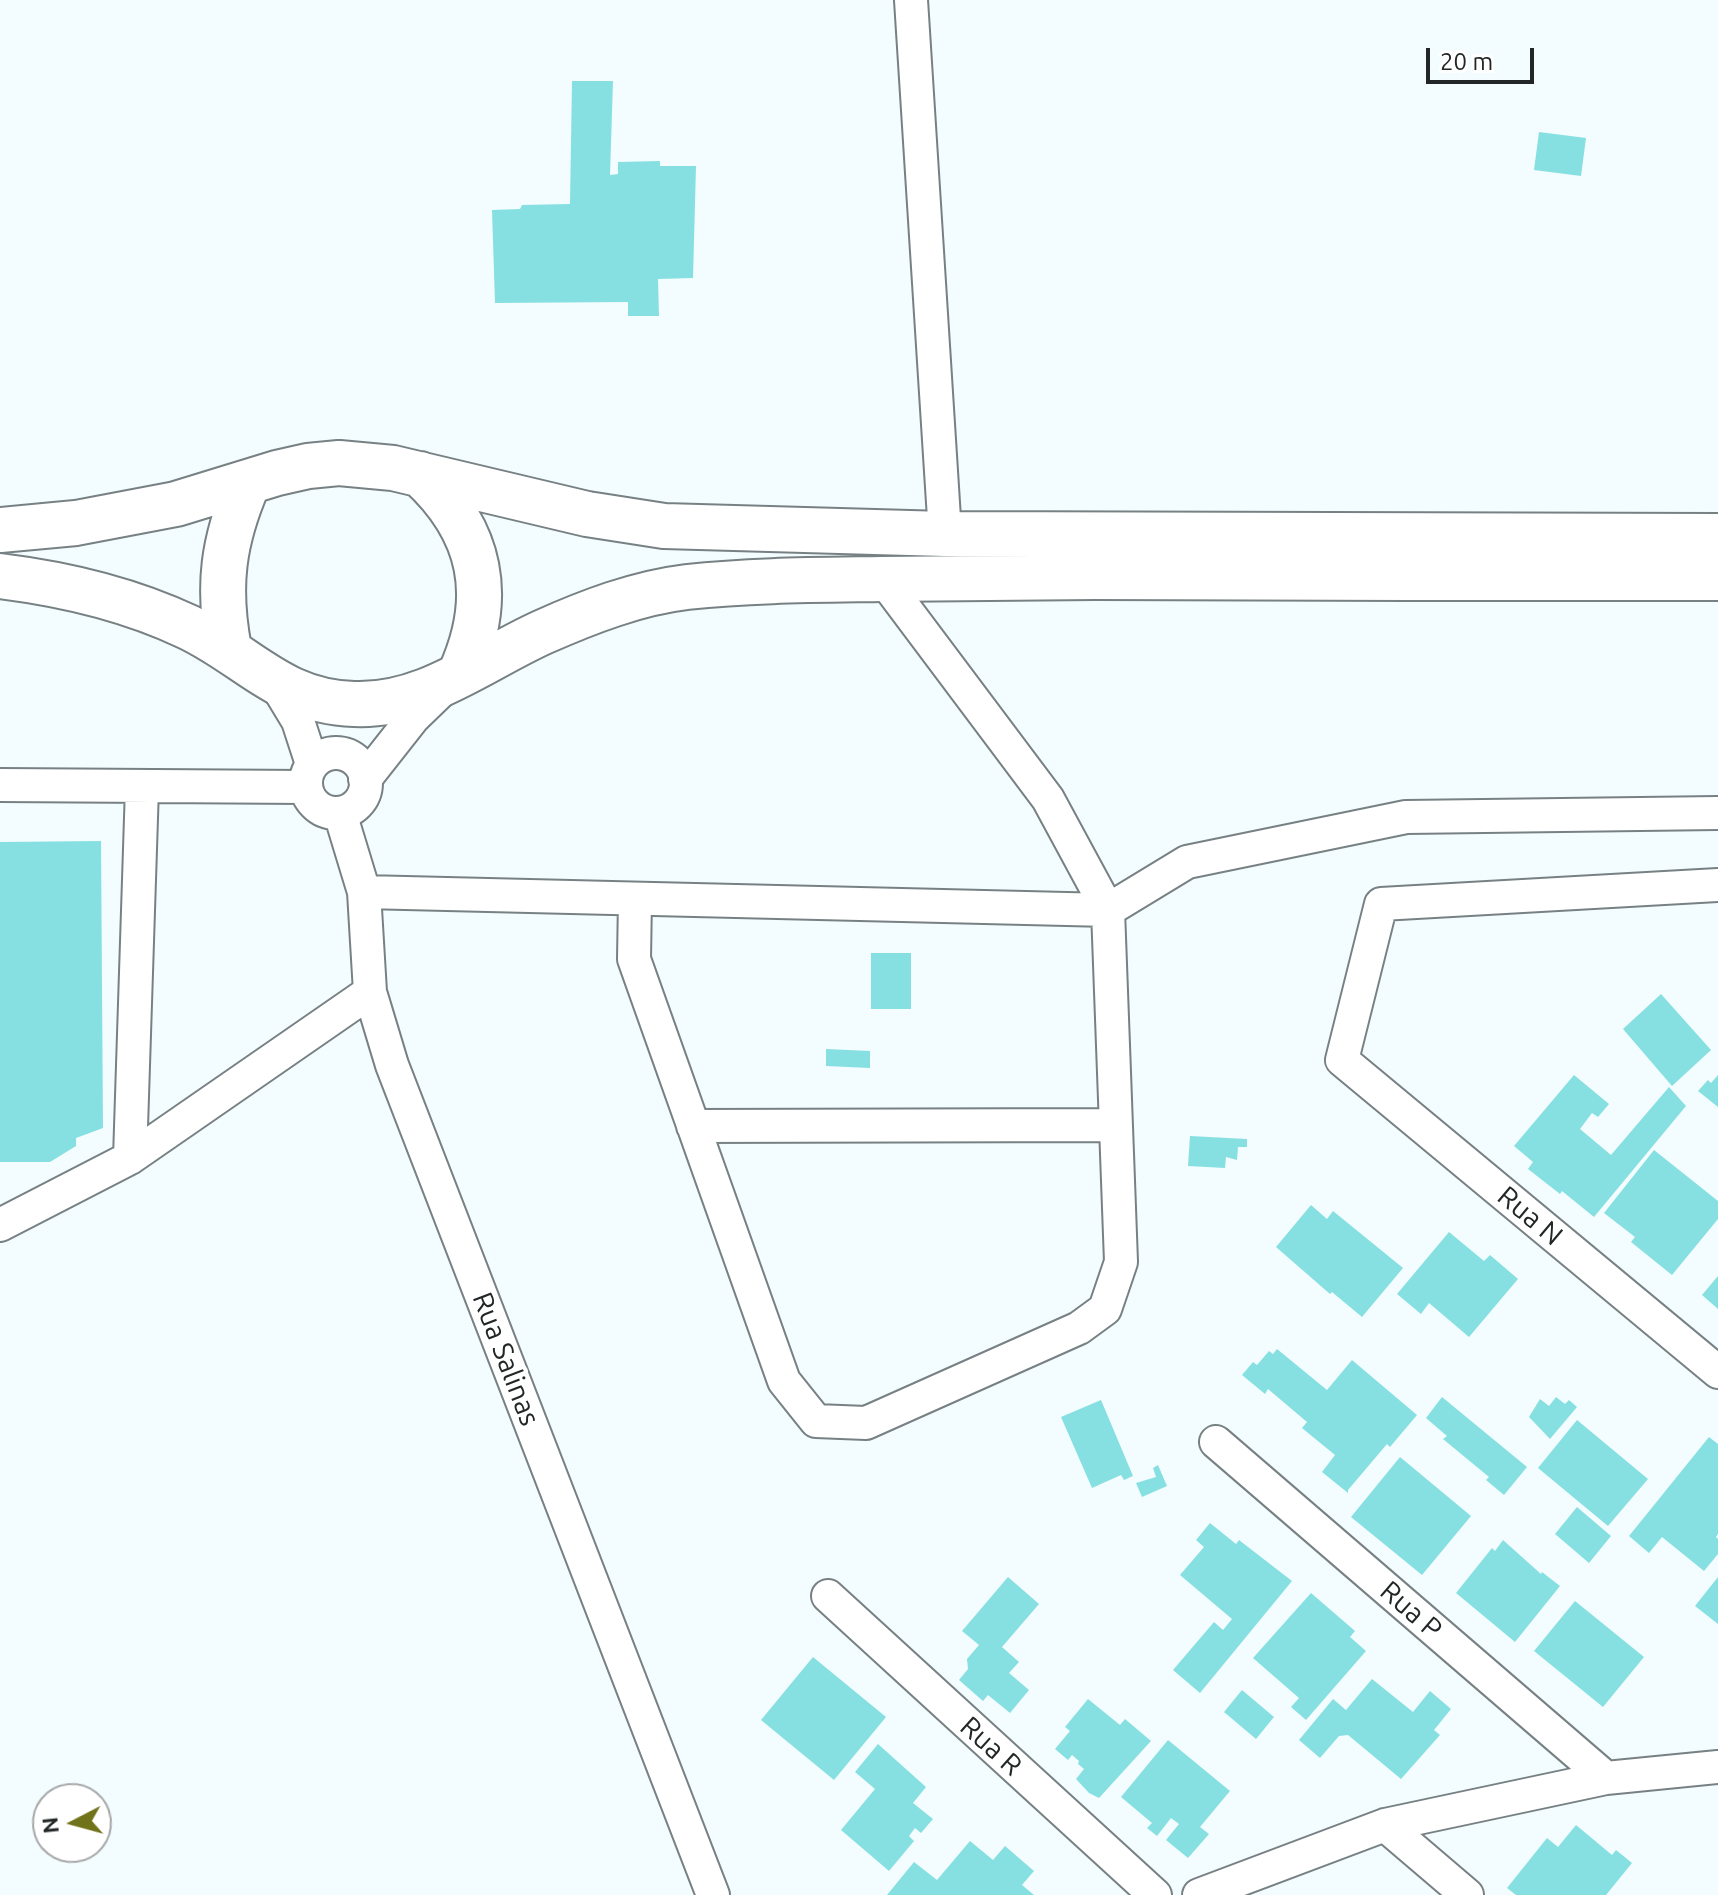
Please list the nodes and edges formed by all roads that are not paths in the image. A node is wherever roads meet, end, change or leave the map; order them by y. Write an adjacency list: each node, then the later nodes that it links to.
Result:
1 (911, 0): 5 (street)
2 (420, 474): 3 (main road); 5 (main road); 11 (main road)
3 (248, 483): 4 (main road); 10 (main road)
4 (0, 530)
5 (945, 534): 6 (main road)
6 (1718, 536)
7 (0, 576): 10 (main road)
8 (1718, 578): 9 (main road)
9 (883, 579): 11 (main road); 22 (street)
10 (229, 649): 12 (main road)
11 (460, 674): 12 (main road); 14 (street)
12 (275, 683): 13 (street)
13 (309, 775): 14 (street); 16 (street); 17 (street)
14 (365, 779): 17 (street)
15 (0, 785): 16 (street)
16 (142, 787): 26 (street)
17 (340, 813): 20 (street, Rua Salinas)
18 (1718, 813): 22 (street)
19 (1718, 885): 28 (street, Rua N)
20 (364, 892): 21 (street); 23 (street, Rua Salinas)
21 (635, 899): 22 (street); 25 (street)
22 (1108, 910): 24 (street)
23 (370, 992): 26 (street); 34 (street, Rua Salinas)
24 (1116, 1125): 25 (street); 25 (street)
25 (693, 1126)
26 (130, 1158): 27 (street)
27 (0, 1225)
28 (1718, 1372)
29 (1216, 1442): 32 (street, Rua P)
30 (828, 1596): 35 (street, Rua R)
31 (1718, 1767): 32 (street)
32 (1606, 1778): 33 (street)
33 (1385, 1825): 36 (street); 37 (street)
34 (713, 1895)
35 (1155, 1895)
36 (1199, 1895)
37 (1467, 1895)

